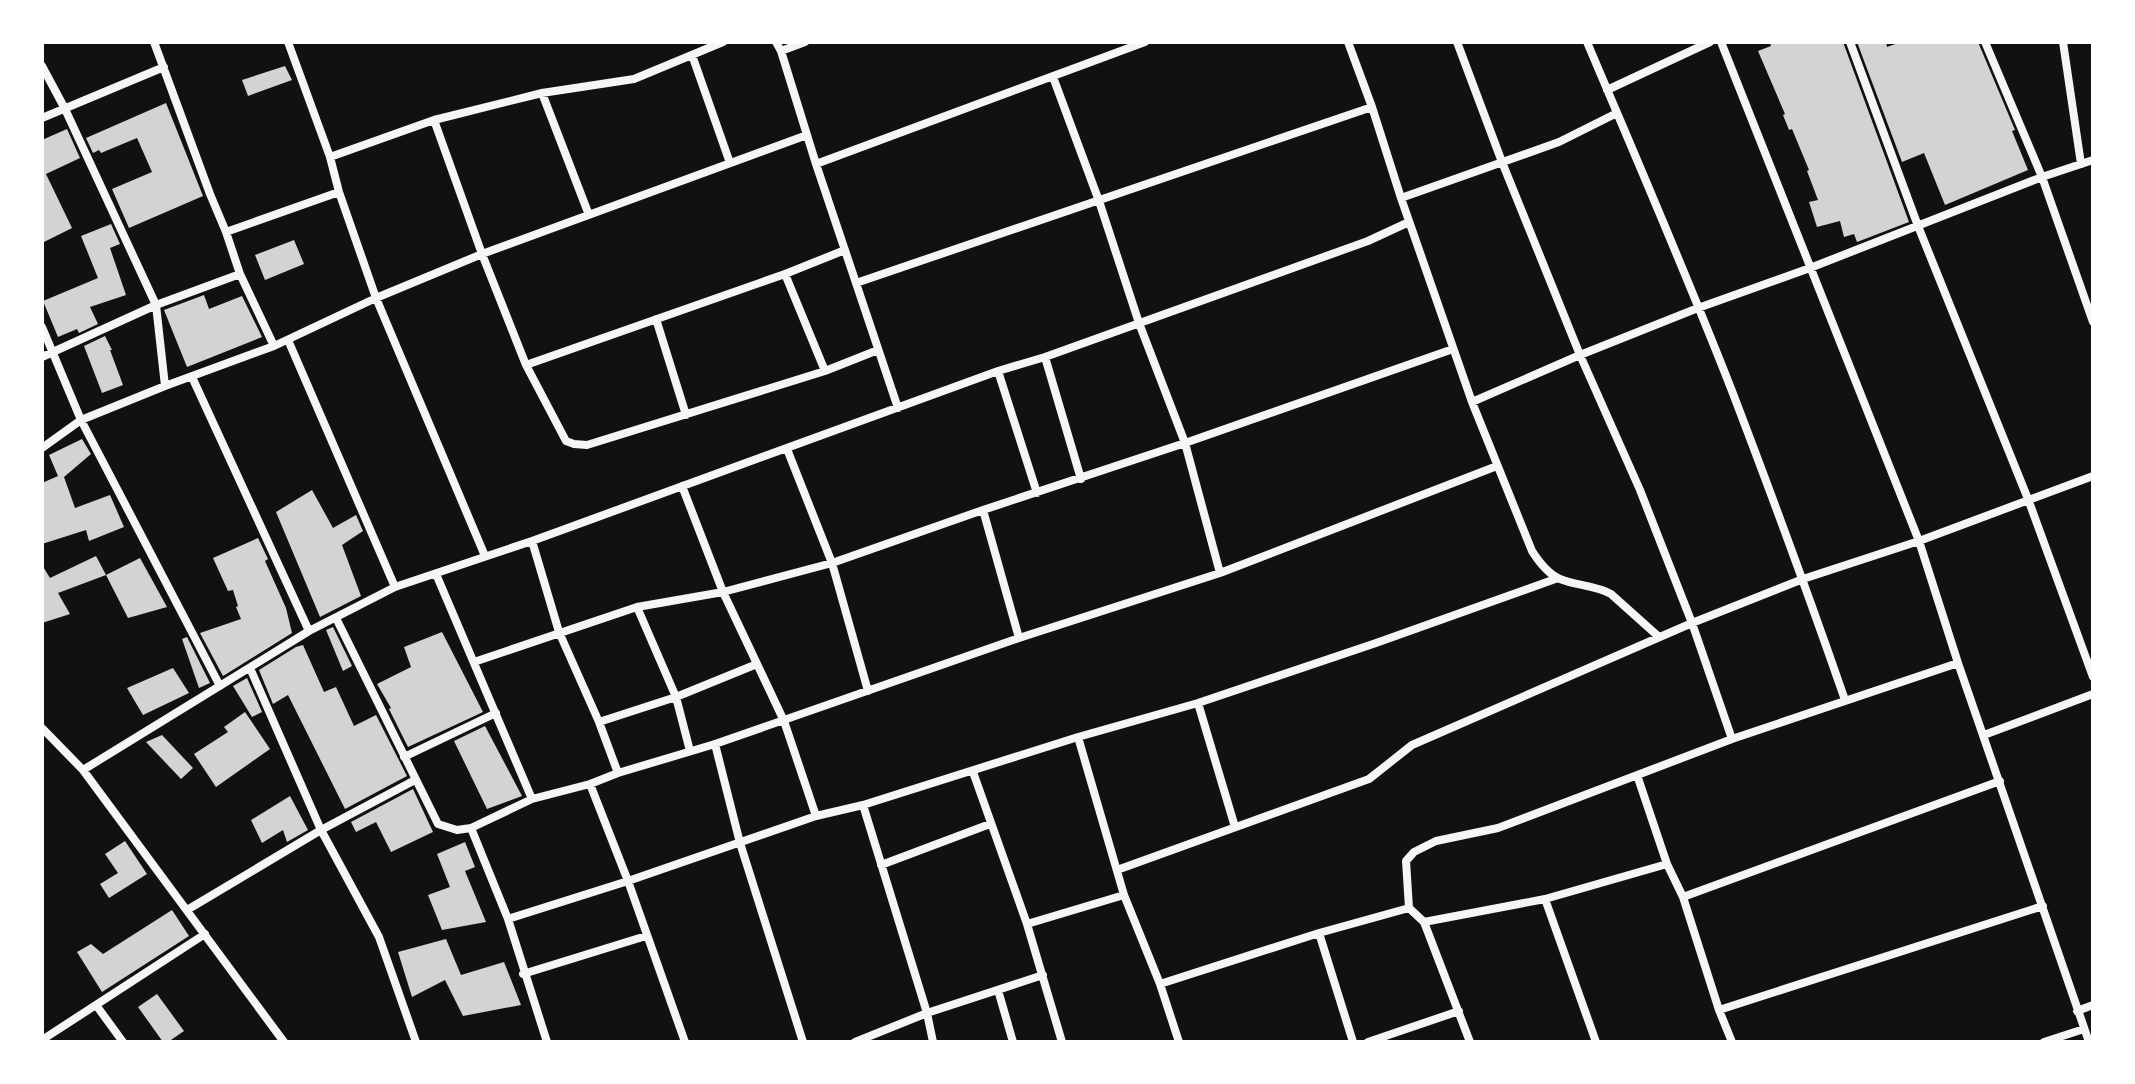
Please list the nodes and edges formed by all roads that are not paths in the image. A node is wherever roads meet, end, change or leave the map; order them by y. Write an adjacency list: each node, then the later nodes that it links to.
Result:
1 (154, 42): 17 (street)
2 (288, 42): 27 (street)
3 (723, 42): 15 (street)
4 (805, 42): 14 (street)
5 (1145, 42): 18 (street)
6 (1348, 42): 21 (street)
7 (1457, 42): 29 (street)
8 (1587, 42): 19 (street)
9 (1710, 42): 19 (street)
10 (1850, 42): 39 (street)
11 (1985, 42): 33 (street)
12 (2063, 42): 32 (street)
13 (1725, 43): 43 (street)
14 (778, 46): 26 (street)
15 (692, 55): 20 (street); 30 (street)
16 (42, 66): 22 (street)
17 (164, 67): 22 (street); 40 (street)
18 (1053, 77): 31 (street); 36 (street)
19 (1607, 90): 23 (street)
20 (542, 93): 25 (street); 37 (street)
21 (1372, 107): 35 (street); 36 (street)
22 (65, 109): 24 (street); 48 (street)
23 (1617, 113): 29 (street); 49 (street)
24 (42, 118)
25 (434, 120): 27 (street); 42 (street)
26 (807, 135): 30 (street); 31 (street)
27 (330, 157): 34 (street)
28 (2093, 160): 32 (street)
29 (1502, 162): 35 (street); 59 (street)
30 (730, 163): 37 (street)
31 (816, 164): 41 (street)
32 (2081, 164): 33 (street)
33 (2042, 177): 39 (street); 51 (street)
34 (339, 192): 40 (street); 47 (street)
35 (1401, 198): 38 (street)
36 (1099, 201): 46 (street); 52 (street)
37 (589, 215): 42 (street)
38 (1409, 222): 52 (street); 56 (street)
39 (1918, 226): 43 (street); 79 (street)
40 (226, 232): 44 (street)
41 (845, 250): 45 (street); 46 (street)
42 (482, 254): 47 (street); 62 (street)
43 (1810, 268): 49 (street); 82 (street)
44 (240, 274): 48 (street); 55 (street)
45 (785, 274): 50 (street); 63 (street)
46 (856, 283): 57 (street)
47 (376, 298): 54 (street); 83 (street)
48 (156, 305): 58 (street); 66 (street)
49 (1698, 308): 59 (street); 88 (street)
50 (656, 319): 62 (street); 69 (street)
51 (2093, 322)
52 (1139, 323): 61 (street); 71 (street)
53 (42, 327): 58 (street)
54 (288, 340): 55 (street); 89 (street)
55 (274, 346): 65 (street)
56 (1453, 349): 67 (street); 71 (street)
57 (878, 350): 63 (street); 68 (street)
58 (52, 352): 60 (street); 70 (street)
59 (1580, 355): 67 (street); 93 (street)
60 (42, 357)
61 (1045, 357): 64 (street); 76 (street)
62 (526, 365): 69 (street)
63 (825, 371): 69 (street)
64 (998, 371): 68 (street); 78 (street)
65 (192, 377): 66 (street); 94 (street)
66 (165, 386): 70 (street)
67 (1472, 402): 74 (street)
68 (898, 408): 73 (street)
69 (686, 415)
70 (81, 420): 72 (street); 103 (street)
71 (1185, 443): 76 (street); 85 (street)
72 (42, 448)
73 (787, 449): 77 (street); 84 (street)
74 (1497, 466): 85 (street); 87 (street)
75 (2093, 476): 79 (street)
76 (1081, 479): 78 (street)
77 (682, 486): 81 (street); 90 (street)
78 (1037, 493): 80 (street)
79 (2028, 499): 82 (street); 102 (street)
80 (983, 510): 84 (street); 97 (street)
81 (532, 541): 83 (street); 95 (street)
82 (1919, 541): 88 (street); 99 (street)
83 (485, 556): 86 (street)
84 (832, 563): 90 (street); 104 (street)
85 (1220, 573): 97 (street)
86 (436, 574): 89 (street); 98 (street)
87 (1558, 578): 96 (street); 108 (street)
88 (1803, 579): 93 (street); 107 (street)
89 (395, 587): 92 (street)
90 (723, 592): 91 (street); 100 (street)
91 (637, 607): 95 (street); 106 (street)
92 (336, 618): 94 (street); 118 (street)
93 (1692, 623): 96 (street); 115 (street)
94 (309, 631): 101 (street)
95 (559, 632): 98 (street); 111 (street)
96 (1659, 637): 130 (street)
97 (1019, 638): 104 (street)
98 (474, 662): 109 (street)
99 (1958, 663): 107 (street); 113 (street)
100 (757, 664): 106 (street); 110 (street)
101 (250, 668): 103 (street); 132 (street)
102 (2093, 677)
103 (220, 686): 119 (street)
104 (868, 691): 110 (street)
105 (2093, 694): 113 (street)
106 (676, 697): 111 (street); 117 (street)
107 (1845, 700): 115 (street)
108 (1198, 703): 114 (street); 130 (street)
109 (496, 713): 118 (street); 126 (street)
110 (784, 721): 116 (street); 128 (street)
111 (599, 722): 121 (street)
112 (42, 728): 119 (street)
113 (1984, 735): 124 (street)
114 (1078, 737): 120 (street); 136 (street)
115 (1732, 739): 122 (street)
116 (715, 744): 117 (street); 133 (street)
117 (690, 751): 121 (street)
118 (404, 757): 123 (street)
119 (83, 770): 143 (street)
120 (973, 772): 127 (street); 129 (street)
121 (618, 773): 125 (street)
122 (1637, 775): 134 (street); 142 (street)
123 (415, 780): 131 (street); 132 (street)
124 (2000, 781): 139 (street); 141 (street)
125 (590, 784): 126 (street); 137 (street)
126 (532, 799): 131 (street)
127 (863, 805): 128 (street); 135 (street)
128 (816, 816): 133 (street)
129 (990, 824): 135 (street); 146 (street)
130 (1235, 827): 136 (street)
131 (471, 828): 144 (street)
132 (321, 830): 143 (street); 165 (street)
133 (740, 843): 137 (street); 168 (street)
134 (1667, 864): 139 (street); 140 (street)
135 (881, 865): 159 (street)
136 (1117, 870): 138 (street)
137 (628, 881): 144 (street); 149 (street)
138 (1124, 895): 146 (street); 152 (street)
139 (1683, 897): 156 (street)
140 (1545, 899): 145 (street); 176 (street)
141 (2043, 906): 156 (street); 158 (street)
142 (1409, 908): 145 (street); 147 (street)
143 (187, 910): 148 (street)
144 (508, 919): 150 (street)
145 (1424, 922): 157 (street)
146 (1027, 924): 151 (street)
147 (1319, 933): 152 (street); 173 (street)
148 (205, 934): 154 (street); 164 (street)
149 (646, 936): 150 (street); 167 (street)
150 (523, 974): 166 (street)
151 (1043, 975): 153 (street); 171 (street)
152 (1160, 984): 172 (street)
153 (998, 990): 159 (street); 170 (street)
154 (96, 1005): 161 (street); 163 (street)
155 (2093, 1005): 158 (street)
156 (1719, 1010): 177 (street)
157 (1459, 1011): 174 (street); 175 (street)
158 (2077, 1011): 160 (street)
159 (927, 1013): 162 (street); 169 (street)
160 (2084, 1029): 178 (street); 179 (street)
161 (42, 1040)
162 (860, 1041)
163 (123, 1042)
164 (284, 1042)
165 (416, 1042)
166 (547, 1042)
167 (685, 1042)
168 (803, 1042)
169 (933, 1042)
170 (1013, 1042)
171 (1062, 1042)
172 (1179, 1042)
173 (1353, 1042)
174 (1368, 1042)
175 (1470, 1042)
176 (1596, 1042)
177 (1732, 1042)
178 (2044, 1042)
179 (2089, 1042)

